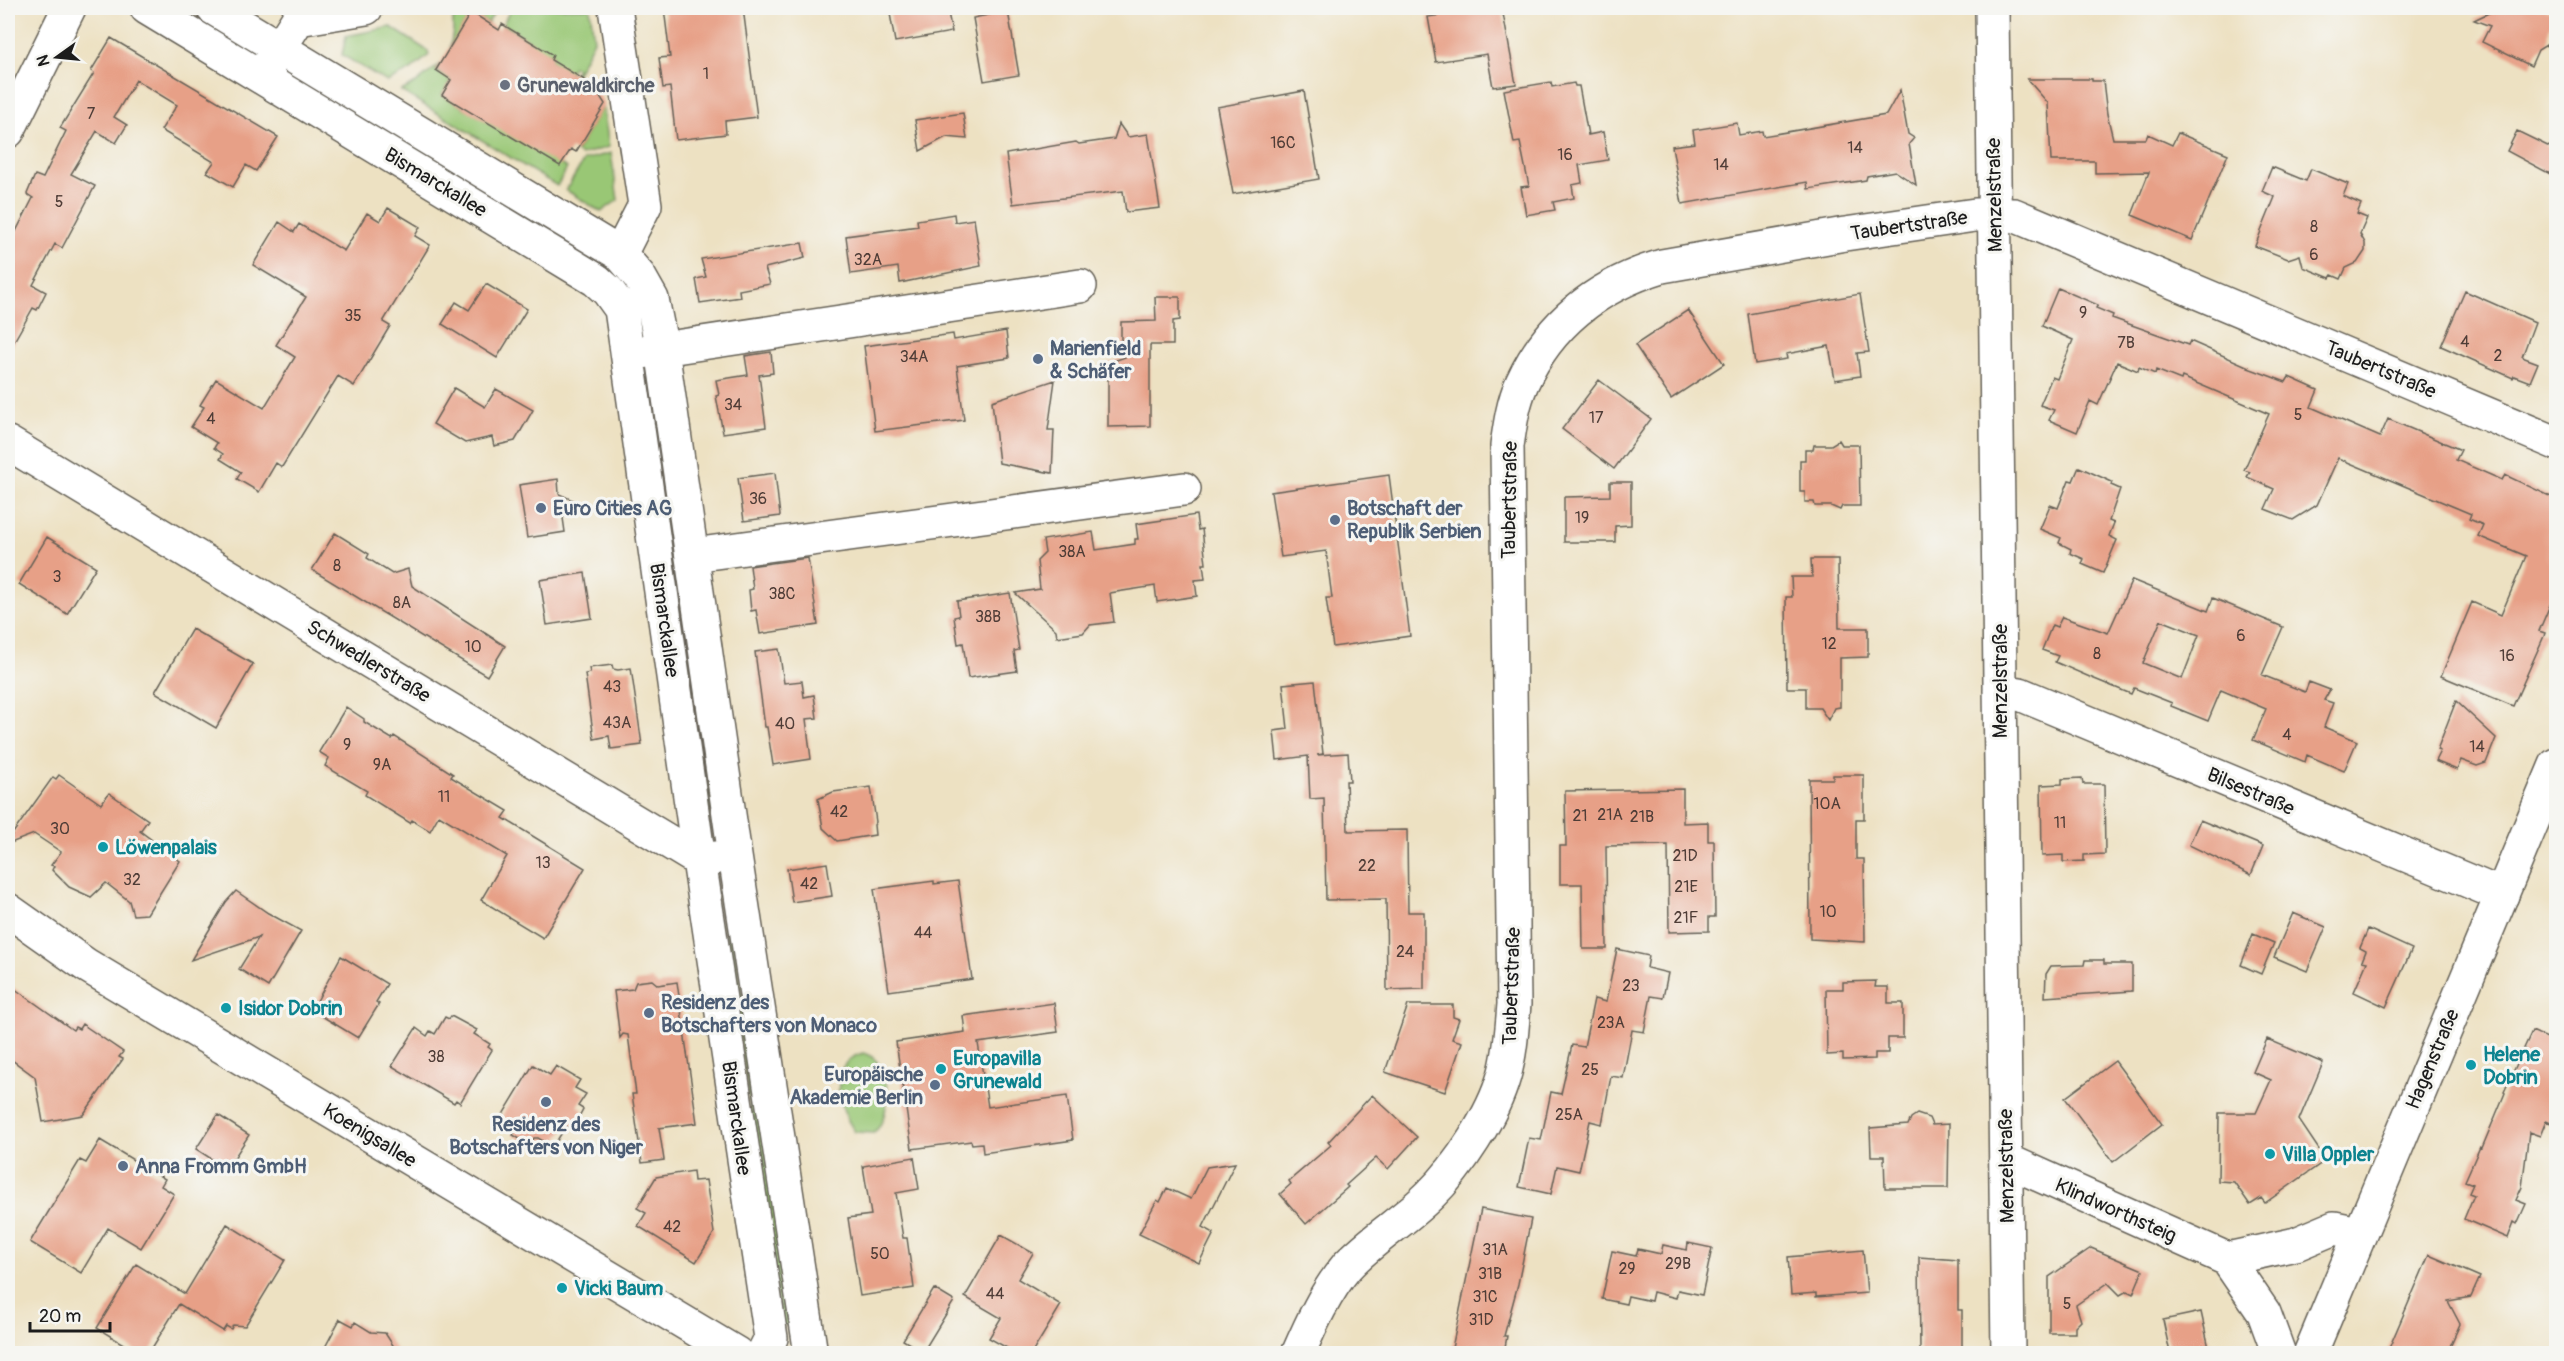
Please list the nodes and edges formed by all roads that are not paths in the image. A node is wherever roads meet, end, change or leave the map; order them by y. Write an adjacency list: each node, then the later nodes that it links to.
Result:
1 (69, 8): 9 (street)
2 (147, 8): 8 (street, Bismarckallee)
3 (213, 8): 7 (street, Bismarckallee)
4 (366, 8): 7 (street)
5 (615, 8): 11 (street)
6 (1992, 8): 10 (street, Menzelstraße)
7 (279, 49): 8 (street); 11 (street, Bismarckallee)
8 (262, 77): 14 (street, Bismarckallee)
9 (8, 131)
10 (1994, 213): 16 (street, Taubertstraße); 19 (street, Menzelstraße); 31 (street, Taubertstraße)
11 (620, 254): 13 (street, Bismarckallee)
12 (1080, 286): 13 (street)
13 (662, 349): 14 (street); 18 (street, Bismarckallee)
14 (629, 354): 22 (street, Bismarckallee)
15 (8, 443): 22 (street, Schwedlerstraße)
16 (2556, 443)
17 (1184, 489): 18 (street, Bismarckallee)
18 (693, 555): 21 (street, Bismarckallee)
19 (2000, 691): 23 (street, Bilsestraße); 25 (street, Menzelstraße)
20 (2556, 765): 23 (street, Hagenstraße)
21 (735, 856): 22 (street); 30 (street, Bismarckallee)
22 (699, 860): 29 (street, Bismarckallee)
23 (2502, 895): 26 (street, Hagenstraße)
24 (8, 910): 28 (street, Koenigsallee)
25 (2006, 1160): 27 (street, Klindworthsteig); 32 (street, Menzelstraße)
26 (2359, 1233): 27 (street); 34 (street, Hagenstraße)
27 (2227, 1259): 33 (street)
28 (737, 1353)
29 (763, 1353)
30 (811, 1353)
31 (1298, 1353)
32 (2008, 1353)
33 (2279, 1353)
34 (2310, 1353)

